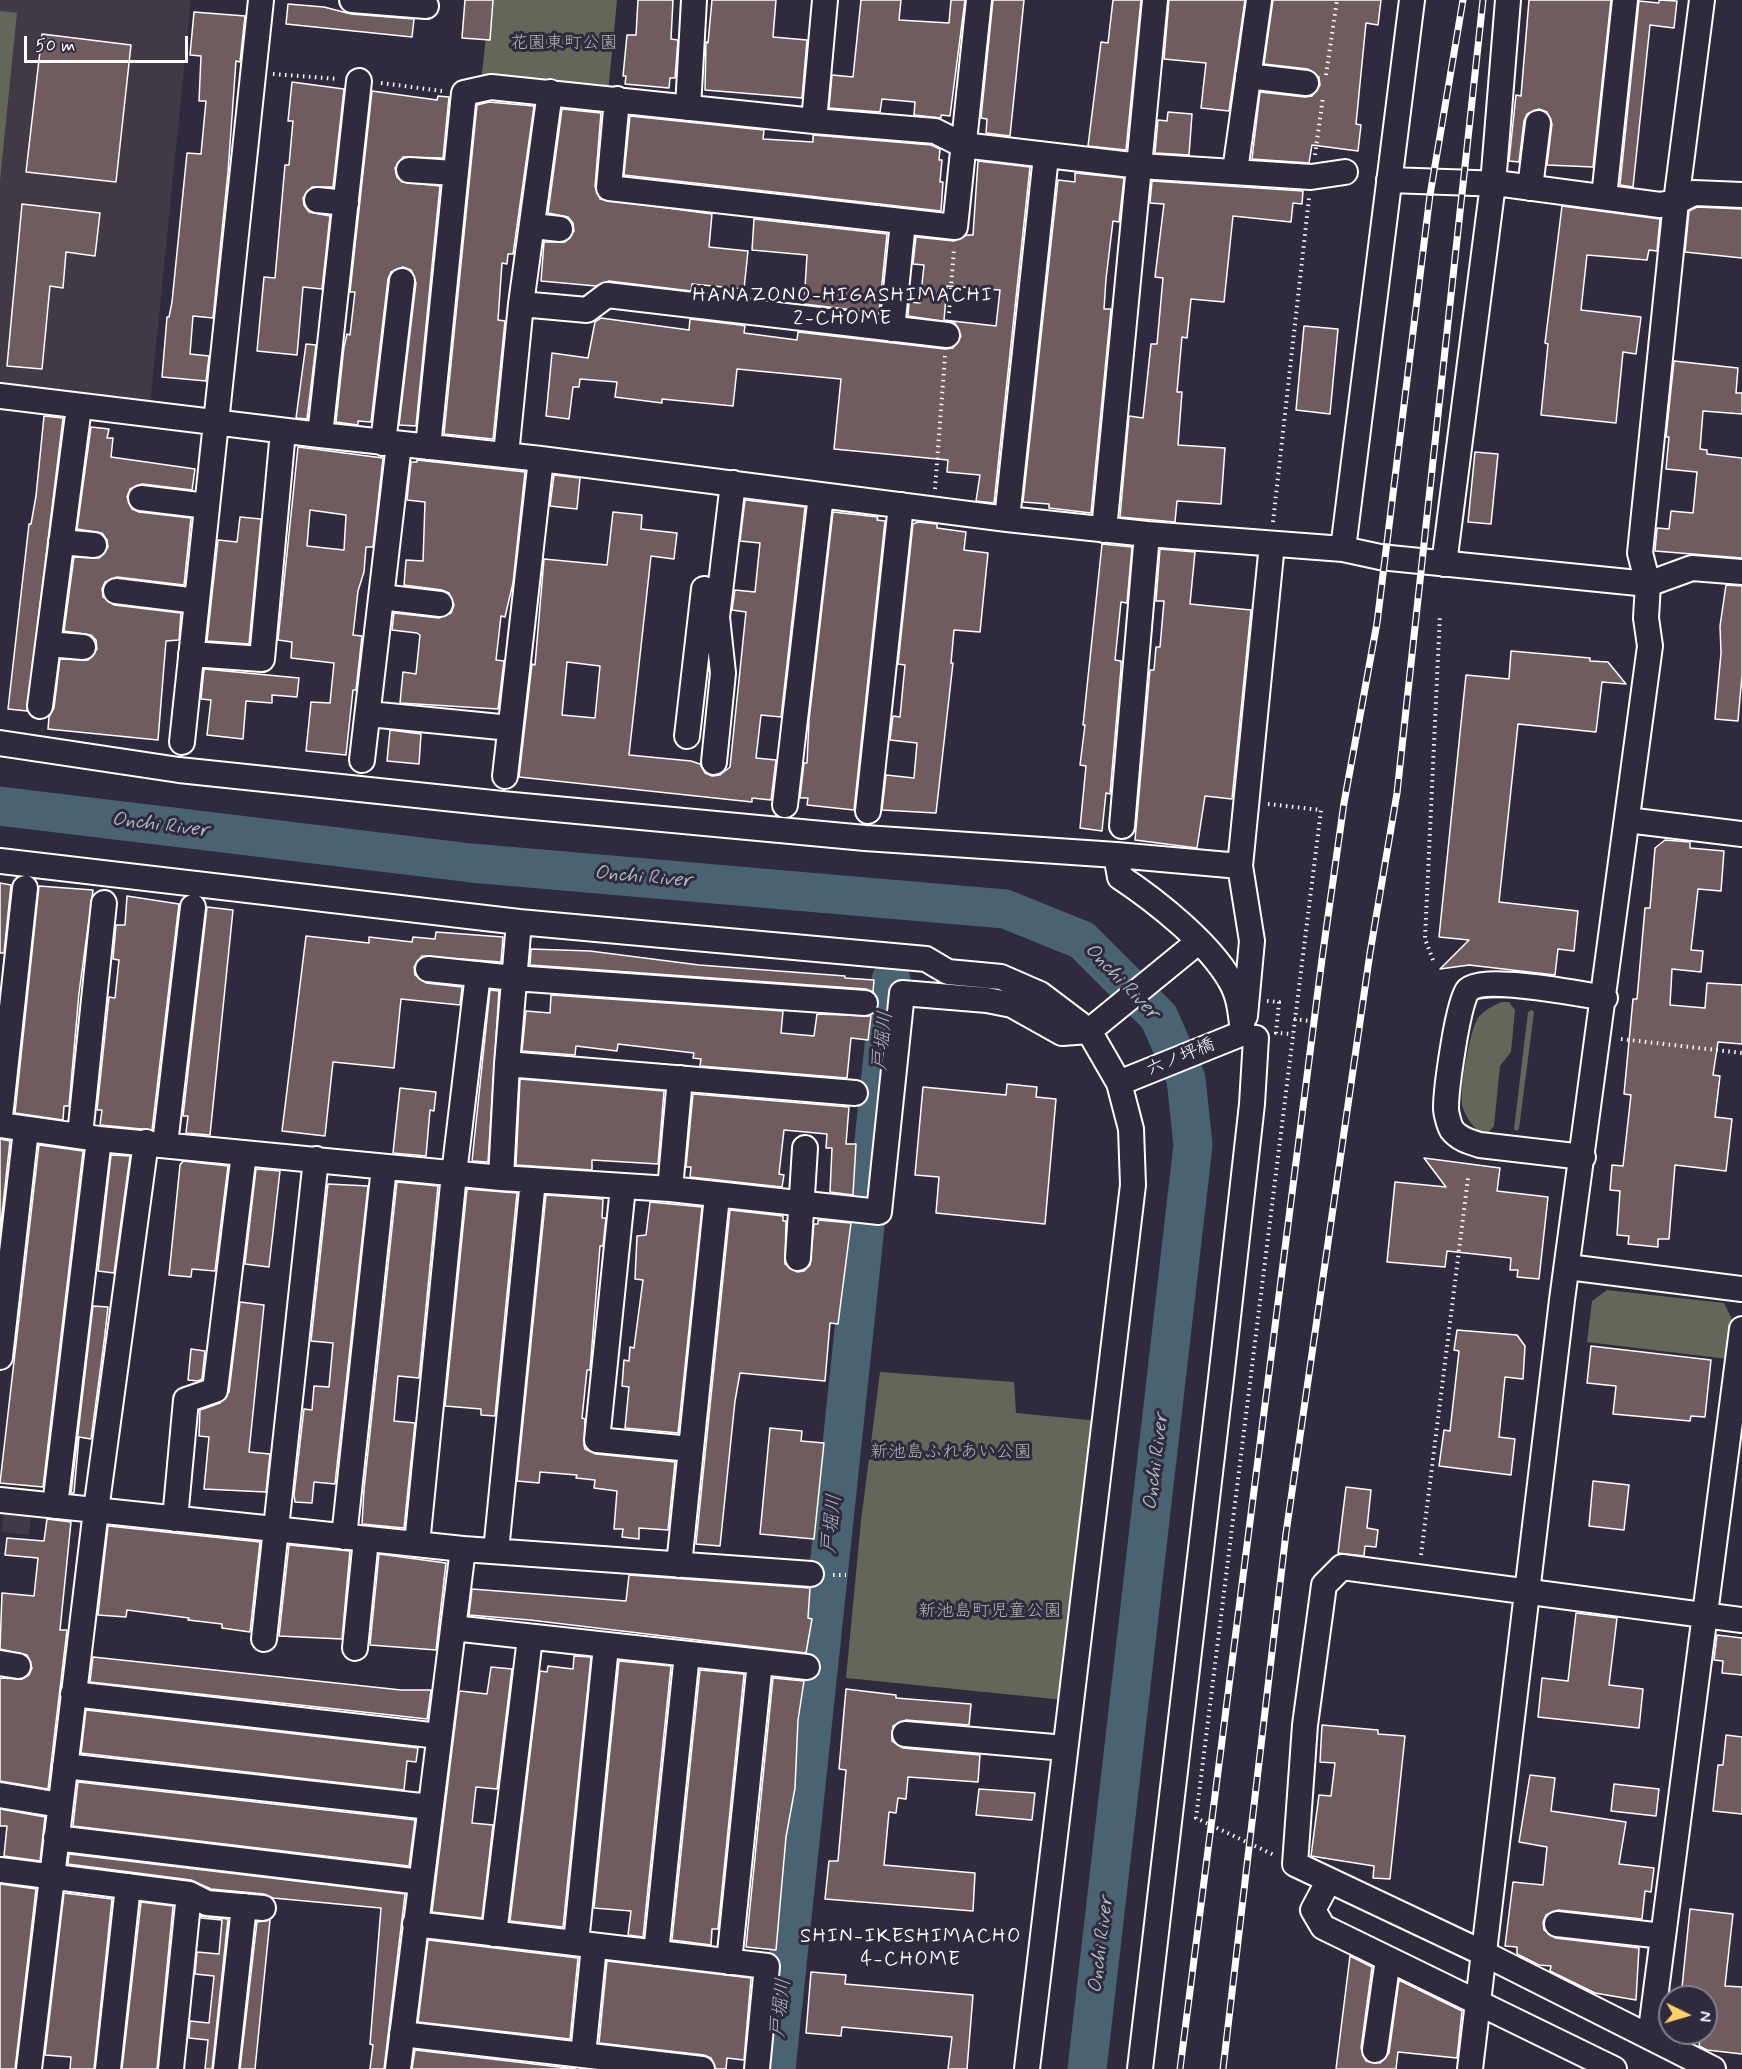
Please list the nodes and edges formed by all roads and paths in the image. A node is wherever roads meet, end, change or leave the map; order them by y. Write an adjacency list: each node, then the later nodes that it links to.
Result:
1 (261, 0): 47 (street)
2 (352, 0): 12 (street)
3 (694, 0): 18 (street)
4 (825, 0): 19 (street)
5 (979, 0): 21 (street)
6 (1155, 0): 23 (street)
7 (1259, 0): 13 (street)
8 (1412, 0): 29 (street)
9 (1508, 0): 30 (street)
10 (1625, 0): 33 (street)
11 (1702, 0): 35 (street)
12 (411, 4)
13 (1248, 76): 15 (street); 25 (street)
14 (359, 81): 36 (street)
15 (1306, 83)
16 (550, 92): 17 (street); 27 (street); 38 (street)
17 (617, 99): 18 (street); 37 (street)
18 (688, 108): 19 (street)
19 (814, 121): 21 (street)
20 (1538, 123): 31 (street)
21 (963, 145): 22 (street); 39 (street)
22 (1046, 156): 23 (street); 60 (street)
23 (1140, 166): 25 (street); 61 (street)
24 (409, 170): 27 (street)
25 (1235, 171): 28 (street)
26 (1345, 172): 28 (street)
27 (454, 173): 51 (street)
28 (1311, 177): 63 (path)
29 (1389, 180): 30 (street); 66 (street)
30 (1493, 184): 31 (street); 67 (street)
31 (1530, 188): 33 (street)
32 (1742, 195): 35 (street)
33 (1604, 197): 35 (street)
34 (317, 200): 36 (street)
35 (1676, 201): 69 (street)
36 (346, 203): 49 (street)
37 (903, 222): 39 (street); 43 (street)
38 (533, 226): 40 (street); 42 (street)
39 (955, 227): 44 (path)
40 (560, 229)
41 (402, 281): 50 (street)
42 (521, 304): 43 (street); 52 (street)
43 (892, 329): 44 (street)
44 (947, 335): 59 (path)
45 (0, 396): 46 (street)
46 (79, 407): 47 (street); 64 (street)
47 (215, 423): 48 (street); 57 (street)
48 (283, 431): 49 (street); 77 (street)
49 (320, 435): 50 (street)
50 (391, 443): 51 (street); 71 (street)
51 (428, 447): 52 (street)
52 (506, 455): 53 (street)
53 (541, 459): 54 (street); 80 (street)
54 (725, 482): 55 (street); 81 (street); 85 (street)
55 (822, 495): 58 (street); 88 (street)
56 (141, 498): 57 (street)
57 (207, 506): 72 (street)
58 (901, 506): 59 (street); 89 (street)
59 (933, 510): 60 (street)
60 (1007, 519): 61 (street)
61 (1104, 530): 62 (street)
62 (1147, 534): 63 (street); 91 (street)
63 (1272, 535): 66 (street); 87 (street)
64 (62, 542): 65 (street); 75 (street)
65 (94, 545)
66 (1343, 549): 67 (street)
67 (1444, 564): 69 (street)
68 (1742, 572): 69 (street)
69 (1648, 584): 90 (street)
70 (116, 591): 72 (street)
71 (381, 597): 73 (street); 79 (street)
72 (197, 601): 77 (street)
73 (440, 604)
74 (1440, 614): 101 (path)
75 (48, 644): 76 (street); 78 (street)
76 (83, 647)
77 (192, 654): 82 (street)
78 (40, 706)
79 (369, 714): 80 (street); 84 (street)
80 (510, 728): 86 (street)
81 (687, 736)
82 (182, 742)
83 (0, 743): 93 (street)
84 (362, 760)
85 (714, 762)
86 (505, 776)
87 (1246, 801): 95 (street); 108 (path)
88 (785, 805)
89 (868, 812)
90 (1627, 820): 92 (street); 105 (street)
91 (1122, 826)
92 (1742, 834)
93 (1116, 855): 95 (street); 100 (street)
94 (0, 861): 99 (street)
95 (1240, 866): 112 (street)
96 (25, 888): 119 (street)
97 (104, 903): 122 (street)
98 (193, 907): 123 (street)
99 (519, 922): 104 (street); 110 (street)
100 (1198, 942): 110 (street); 112 (street)
101 (1433, 960)
102 (428, 969): 103 (street)
103 (478, 974): 104 (street); 129 (street)
104 (514, 978): 107 (street); 115 (street)
105 (1605, 998): 126 (street); 126 (street)
106 (1279, 1002): 111 (path)
107 (865, 1004)
108 (1294, 1019): 109 (path); 111 (path)
109 (1309, 1021)
110 (1089, 1031): 117 (street); 136 (street)
111 (1293, 1034): 175 (path)
112 (1249, 1036): 117 (street, 六ノ坪橋); 204 (street)
113 (1621, 1039): 114 (path)
114 (1742, 1053)
115 (507, 1064): 116 (street); 130 (street)
116 (680, 1078): 118 (street); 134 (street)
117 (1119, 1083): 169 (street)
118 (855, 1093)
119 (0, 1117)
120 (0, 1125): 121 (street)
121 (26, 1130): 122 (street); 141 (street)
122 (90, 1137): 123 (street); 144 (street)
123 (156, 1143): 125 (street); 145 (street)
124 (805, 1148): 136 (street)
125 (244, 1153): 127 (street); 146 (street)
126 (1583, 1157): 138 (street)
127 (316, 1159): 128 (street); 147 (street)
128 (384, 1167): 129 (street); 148 (street)
129 (454, 1174): 130 (street); 149 (street)
130 (501, 1178): 132 (street)
131 (1468, 1178): 154 (path)
132 (533, 1180): 133 (street); 151 (street)
133 (623, 1187): 134 (street); 142 (street)
134 (670, 1189): 135 (street)
135 (717, 1196): 136 (street); 142 (street)
136 (801, 1205): 137 (street)
137 (798, 1258)
138 (1568, 1267): 139 (street); 155 (street)
139 (1742, 1288)
140 (1742, 1329): 156 (street)
141 (0, 1357)
142 (691, 1449): 152 (street)
143 (0, 1500): 144 (street)
144 (55, 1506): 145 (street)
145 (96, 1510): 146 (street); 166 (street)
146 (175, 1519): 147 (street)
147 (275, 1529): 148 (street); 160 (street)
148 (355, 1538): 149 (street); 162 (street)
149 (417, 1544): 150 (street)
150 (463, 1549): 151 (street); 158 (street)
151 (496, 1551): 152 (street)
152 (679, 1565): 153 (street)
153 (811, 1574)
154 (1418, 1578): 155 (street); 175 (street)
155 (1526, 1591): 156 (street); 188 (street)
156 (1705, 1615): 157 (street); 185 (street)
157 (1742, 1620)
158 (453, 1628): 159 (street); 168 (street)
159 (530, 1638): 161 (street); 184 (street)
160 (264, 1639)
161 (606, 1646): 163 (street); 186 (street)
162 (355, 1648)
163 (687, 1654): 164 (street); 187 (street)
164 (760, 1662): 165 (street); 190 (street)
165 (807, 1667)
166 (74, 1694): 168 (street); 170 (street)
167 (906, 1734): 169 (street)
168 (439, 1736): 173 (street)
169 (1065, 1748): 203 (street)
170 (65, 1766): 172 (street); 173 (street)
171 (0, 1795): 172 (street)
172 (60, 1805): 174 (street)
173 (430, 1807): 179 (street)
174 (56, 1839): 177 (street); 179 (street)
175 (1295, 1864): 178 (street)
176 (0, 1870): 177 (street)
177 (52, 1876): 180 (street); 196 (street)
178 (1329, 1880): 188 (street); 189 (street)
179 (421, 1882): 182 (street)
180 (128, 1886): 181 (street); 197 (street)
181 (189, 1894): 198 (street); 199 (street)
182 (415, 1924): 184 (street); 192 (street)
183 (1557, 1924): 185 (street)
184 (494, 1934): 186 (street)
185 (1663, 1936): 193 (street)
186 (585, 1945): 187 (street); 195 (street)
187 (656, 1953): 190 (street)
188 (1483, 1953): 191 (street); 193 (street)
189 (1388, 1959): 191 (street); 194 (street)
190 (729, 1962): 202 (street)
191 (1477, 2002): 205 (street); 206 (street)
192 (402, 2034): 195 (street); 200 (street)
193 (1650, 2037): 207 (street)
194 (1375, 2050)
195 (583, 2055): 201 (street)
196 (29, 2069)
197 (108, 2069)
198 (171, 2069)
199 (226, 2069)
200 (398, 2069)
201 (702, 2069)
202 (757, 2069)
203 (1027, 2069)
204 (1140, 2069)
205 (1470, 2069)
206 (1614, 2069)
207 (1713, 2069)

